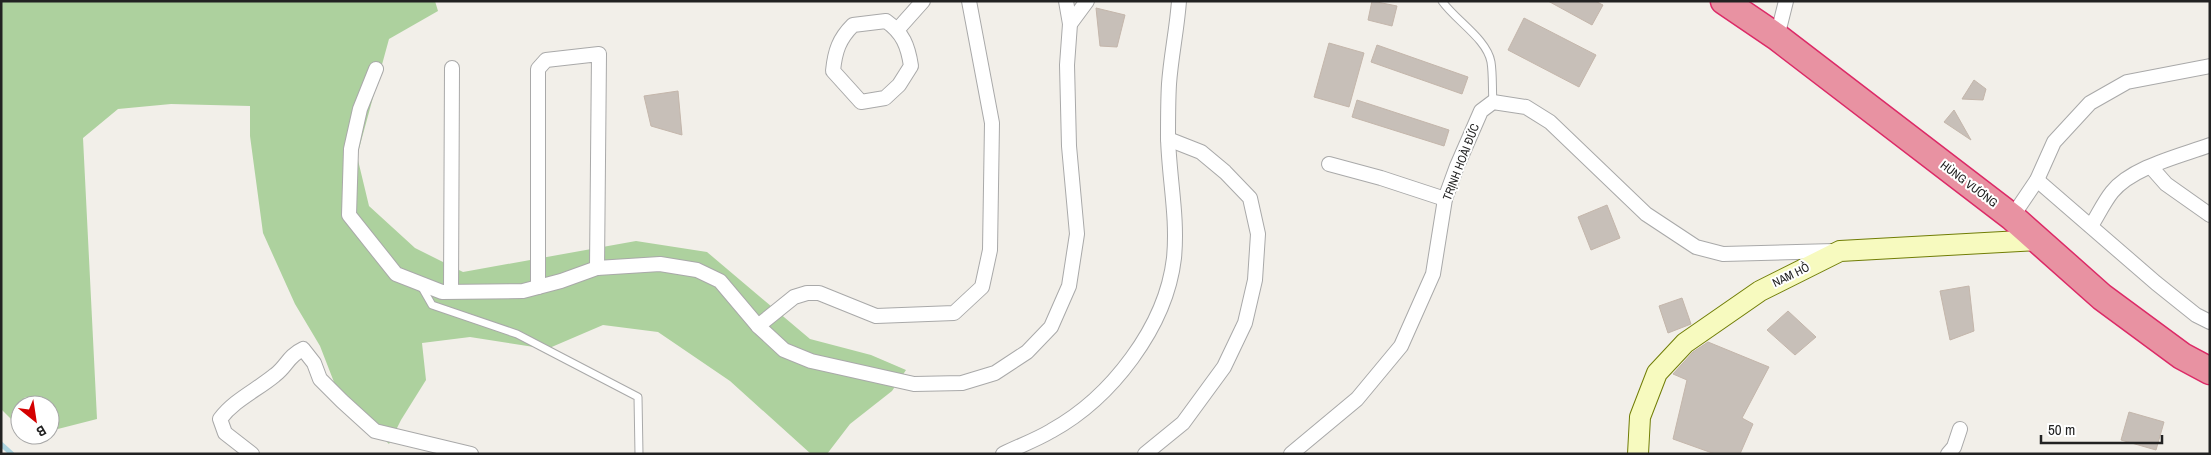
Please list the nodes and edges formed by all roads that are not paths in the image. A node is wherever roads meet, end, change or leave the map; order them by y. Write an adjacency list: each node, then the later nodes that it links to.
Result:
1 (924, 1): 10 (street)
2 (969, 1): 32 (street)
3 (1066, 1): 9 (street)
4 (1087, 1): 9 (street)
5 (1179, 1): 16 (street)
6 (1442, 1): 15 (lane)
7 (1724, 1): 11 (highway, HÙNG VƯƠNG)
8 (1786, 1): 11 (street)
9 (1070, 24): 32 (street)
10 (898, 30): 10 (street)
11 (1777, 37): 23 (highway, HÙNG VƯƠNG)
12 (2210, 66): 20 (street)
13 (452, 68): 30 (street)
14 (376, 69): 28 (street)
15 (1493, 102): 21 (street, TRỊNH HOÀI ĐỨC); 26 (street)
16 (1168, 139): 38 (street); 39 (street)
17 (2210, 145): 19 (street)
18 (1329, 164): 21 (street)
19 (2151, 167): 22 (street); 24 (street)
20 (2037, 180): 23 (street); 24 (street)
21 (1445, 199): 40 (street, TRỊNH HOÀI ĐỨC)
22 (2210, 215)
23 (2012, 216): 25 (highway, HÙNG VƯƠNG)
24 (2091, 226): 31 (street)
25 (2037, 240): 26 (street, NAM HỒ); 33 (highway, HÙNG VƯƠNG)
26 (1840, 251): 41 (street, NAM HỒ)
27 (597, 268): 29 (street); 29 (street); 32 (street)
28 (419, 283): 30 (street); 37 (lane)
29 (538, 287): 30 (street)
30 (452, 291)
31 (2210, 322)
32 (758, 326)
33 (2210, 371)
34 (1960, 429): 42 (street)
35 (252, 454): 36 (street)
36 (471, 454)
37 (639, 454)
38 (1003, 454)
39 (1145, 454)
40 (1291, 454)
41 (1638, 454)
42 (1948, 454)

